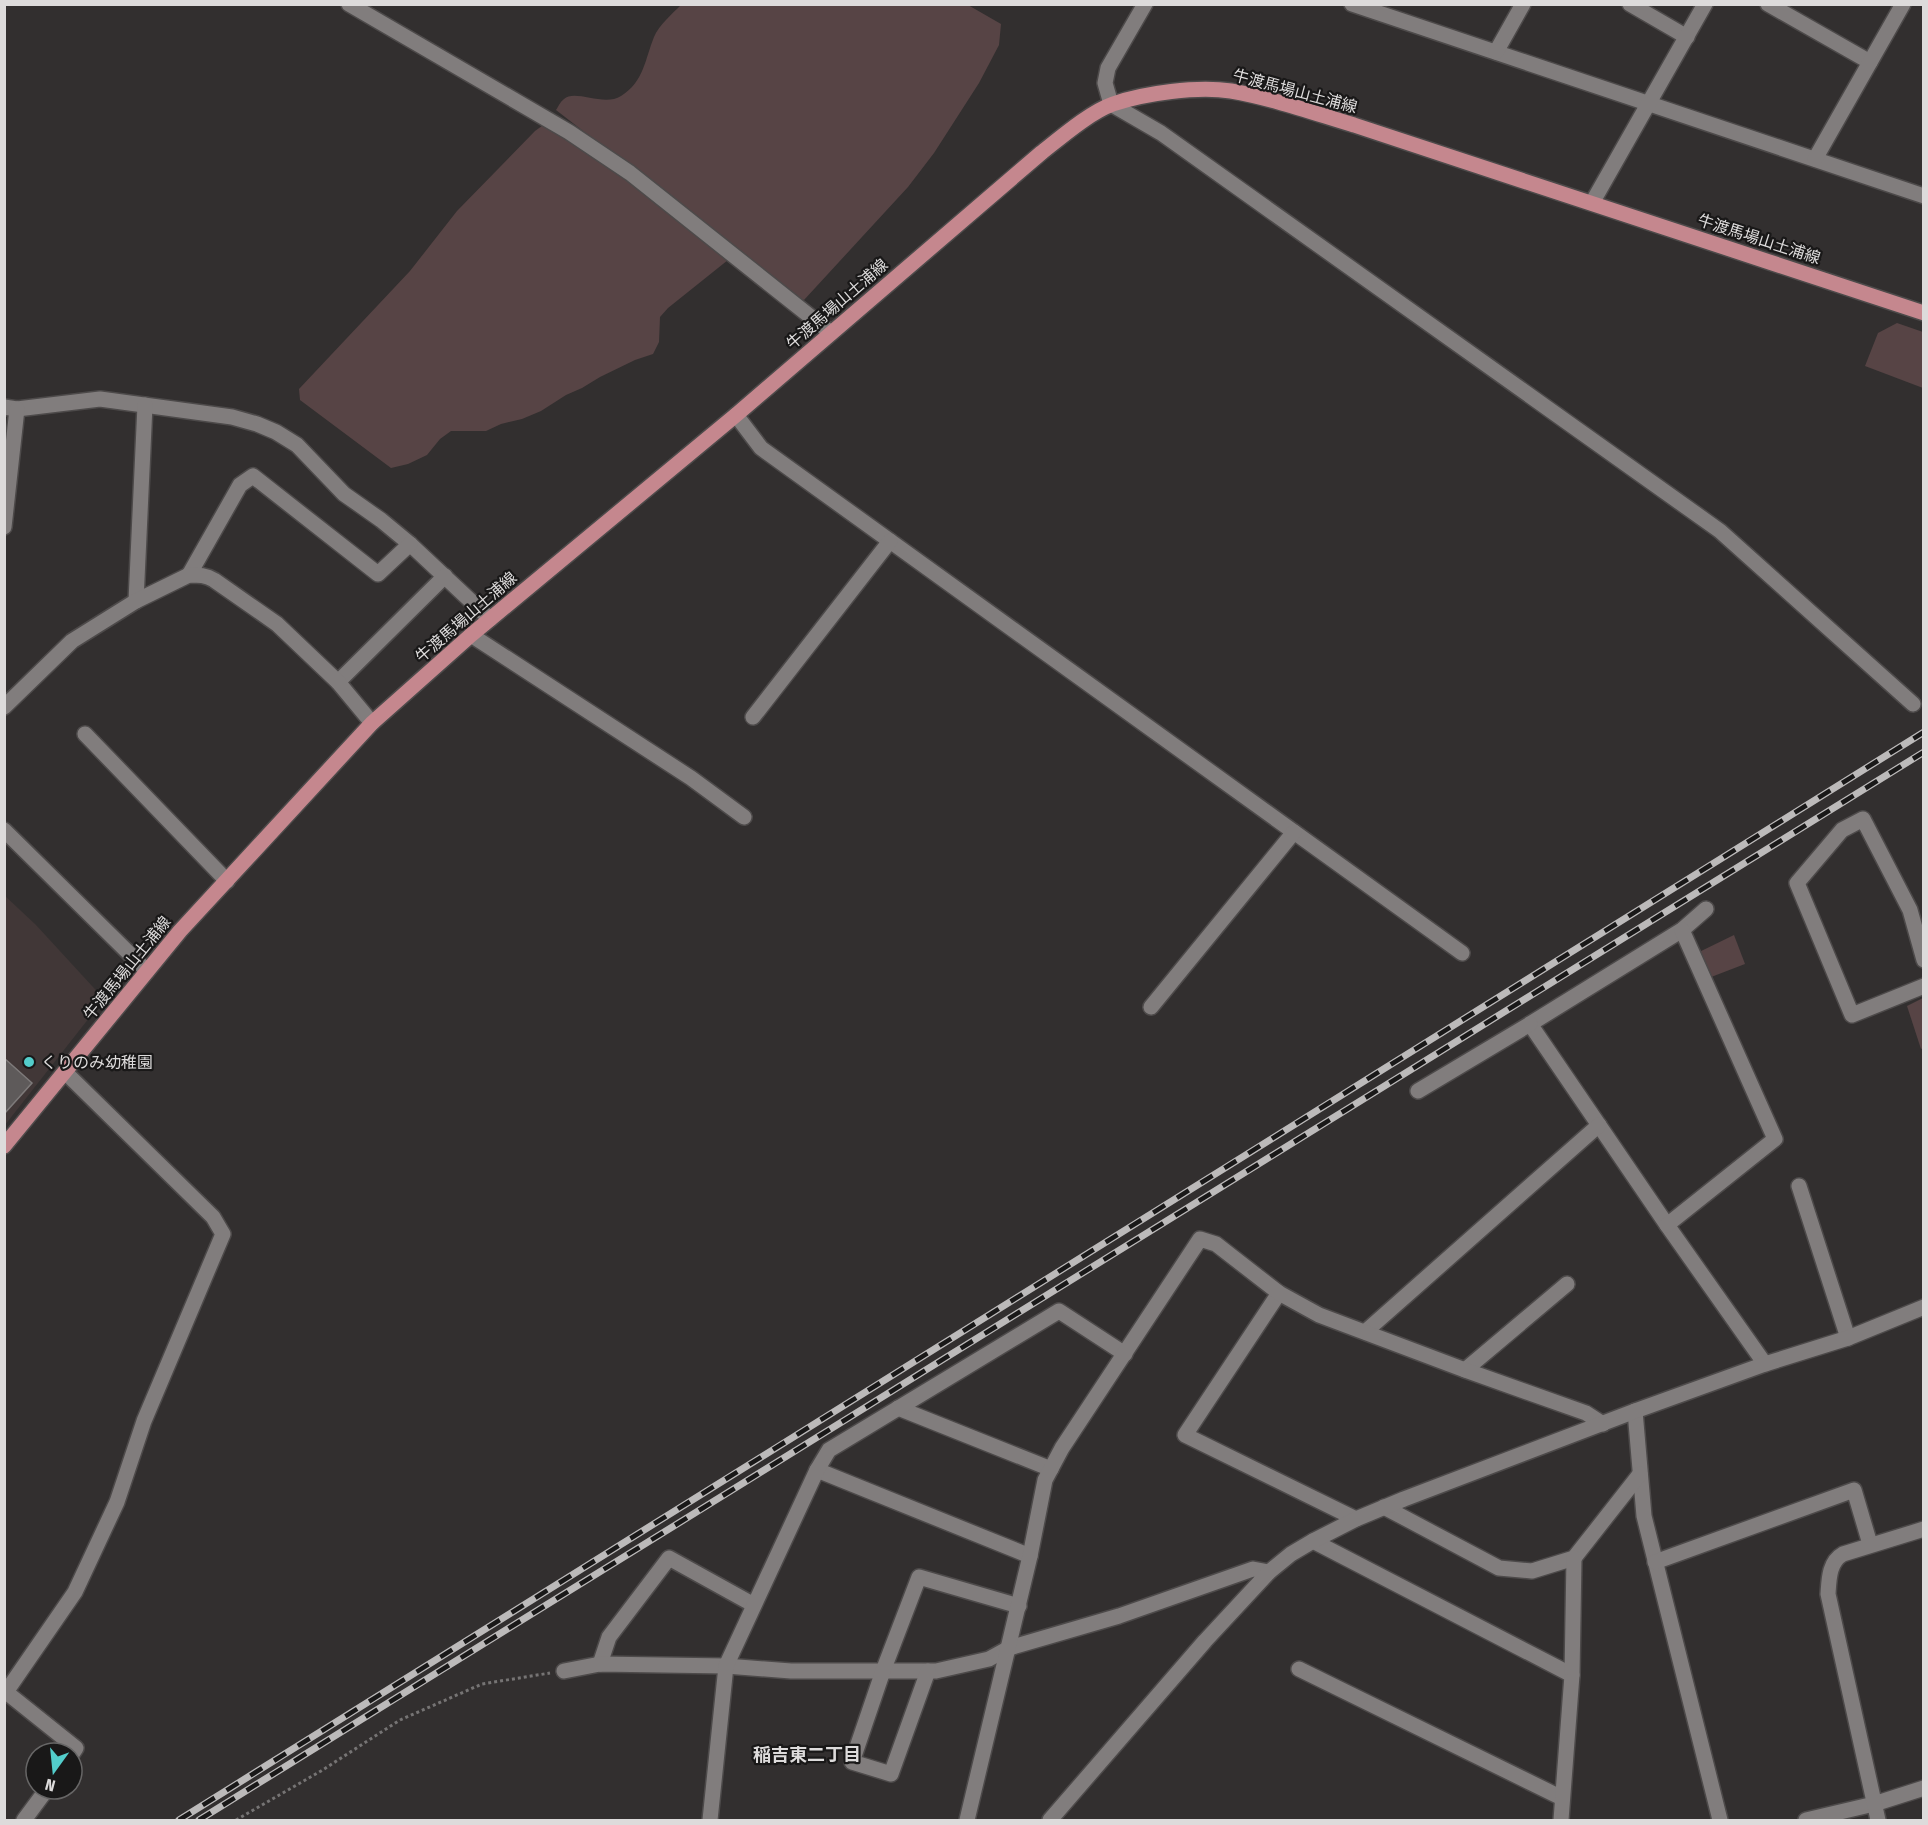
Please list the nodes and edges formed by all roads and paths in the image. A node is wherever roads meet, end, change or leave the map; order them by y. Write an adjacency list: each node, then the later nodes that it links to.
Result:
1 (349, 4): 18 (street)
2 (1145, 4): 13 (street)
3 (1352, 4): 10 (street)
4 (1523, 4): 10 (street)
5 (1630, 4): 9 (street)
6 (1705, 4): 9 (street)
7 (1903, 4): 11 (street)
8 (1777, 7): 11 (street)
9 (1686, 37): 12 (street)
10 (1496, 52): 12 (street)
11 (1870, 62): 14 (street)
12 (1650, 103): 14 (street); 16 (street)
13 (1112, 104): 16 (main road, 牛渡馬場山土浦線); 18 (main road, 牛渡馬場山土浦線); 31 (street)
14 (1815, 159): 15 (street)
15 (1923, 196)
16 (1592, 203): 17 (main road, 牛渡馬場山土浦線)
17 (1923, 313)
18 (831, 333): 21 (main road, 牛渡馬場山土浦線)
19 (146, 405): 20 (street); 24 (street); 27 (street)
20 (11, 408): 22 (street)
21 (736, 416): 23 (street); 28 (main road, 牛渡馬場山土浦線)
22 (4, 527)
23 (890, 541): 33 (street); 38 (street)
24 (410, 544): 25 (street); 26 (street)
25 (189, 575): 27 (street); 30 (street)
26 (445, 576): 28 (street); 30 (street)
27 (136, 601): 32 (street)
28 (490, 619): 29 (main road, 牛渡馬場山土浦線)
29 (471, 635): 34 (main road, 牛渡馬場山土浦線); 36 (street)
30 (338, 682): 34 (street)
31 (1913, 704)
32 (4, 707)
33 (753, 717)
34 (372, 723): 39 (main road, 牛渡馬場山土浦線)
35 (85, 734): 39 (street)
36 (744, 817)
37 (4, 830): 44 (street)
38 (1294, 832): 42 (street); 46 (street)
39 (227, 881): 44 (main road, 牛渡馬場山土浦線)
40 (1706, 909): 41 (street)
41 (1682, 930): 47 (street); 53 (street)
42 (1462, 953)
43 (1923, 960): 45 (street)
44 (147, 971): 48 (main road, 牛渡馬場山土浦線)
45 (1923, 986)
46 (1151, 1007)
47 (1530, 1024): 49 (street); 50 (street)
48 (65, 1072): 51 (main road, 牛渡馬場山土浦線); 87 (street)
49 (1418, 1091)
50 (1599, 1125): 53 (street); 57 (street)
51 (4, 1146)
52 (1799, 1186): 58 (street)
53 (1667, 1225): 60 (street)
54 (1567, 1284): 61 (street)
55 (1279, 1293): 57 (street); 59 (street); 69 (street)
56 (1923, 1307): 58 (street)
57 (1365, 1332): 61 (street)
58 (1848, 1338): 60 (street)
59 (1125, 1354): 62 (street); 65 (street)
60 (1765, 1364): 63 (street)
61 (1465, 1371): 64 (street)
62 (898, 1408): 65 (street); 66 (street)
63 (1635, 1411): 64 (street); 67 (street)
64 (1603, 1424): 68 (street)
65 (1051, 1469): 73 (street)
66 (817, 1470): 73 (street); 77 (street)
67 (1640, 1474): 74 (street); 75 (street)
68 (1384, 1507): 69 (street); 74 (street)
69 (1356, 1519): 71 (street)
70 (1923, 1529): 72 (street)
71 (1313, 1541): 76 (street); 86 (street)
72 (1870, 1544): 75 (street); 91 (street)
73 (1030, 1556): 78 (street)
74 (1574, 1558): 86 (street)
75 (1655, 1562): 98 (street)
76 (1269, 1572): 79 (street); 96 (street)
77 (754, 1605): 80 (street); 81 (street)
78 (1019, 1606): 79 (street); 84 (street)
79 (1008, 1648): 85 (street); 95 (street)
80 (600, 1664): 81 (street); 83 (street)
81 (726, 1666): 84 (street); 94 (street)
82 (1299, 1669): 89 (street)
83 (564, 1671): 93 (path)
84 (883, 1671): 85 (street); 85 (street)
85 (928, 1671)
86 (1572, 1675): 89 (street)
87 (67, 1741)
88 (1923, 1788): 91 (street)
89 (1562, 1798): 97 (street)
90 (38, 1801): 92 (street)
91 (1874, 1804): 99 (street); 100 (street)
92 (24, 1821)
93 (236, 1821)
94 (710, 1821)
95 (967, 1821)
96 (1050, 1821)
97 (1561, 1821)
98 (1720, 1821)
99 (1806, 1821)
100 (1878, 1821)

